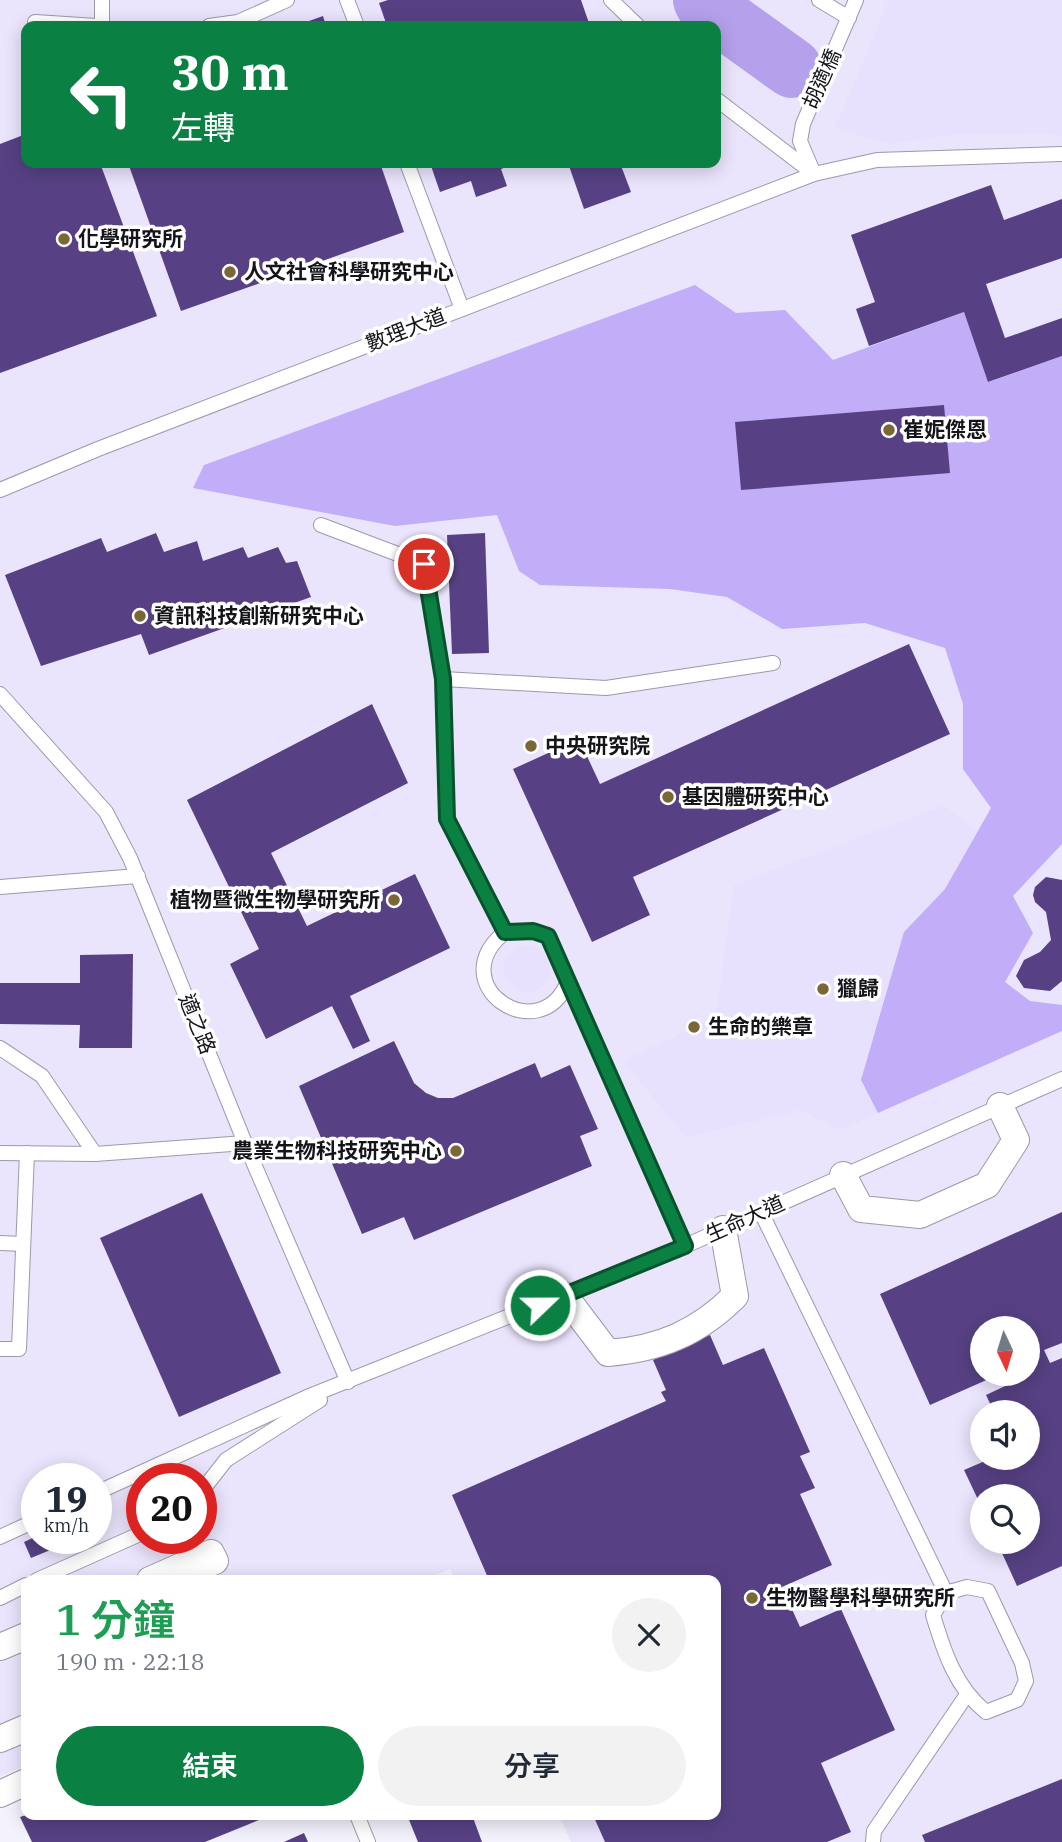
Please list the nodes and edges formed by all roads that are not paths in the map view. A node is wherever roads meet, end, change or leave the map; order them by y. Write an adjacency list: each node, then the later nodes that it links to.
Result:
1 (102, 0): 8 (lane)
2 (287, 0): 9 (lane)
3 (347, 0): 10 (lane)
4 (611, 0): 11 (lane)
5 (819, 0): 7 (lane)
6 (856, 0): 7 (lane, 胡適橋)
7 (849, 18): 15 (lane, 胡適橋)
8 (102, 21)
9 (240, 21)
10 (355, 21)
11 (633, 21)
12 (721, 103): 15 (lane)
13 (1062, 153): 15 (lane, 數理大道)
14 (409, 168): 16 (lane)
15 (814, 174): 16 (lane, 數理大道)
16 (462, 309): 17 (lane, 數理大道)
17 (0, 490)
18 (321, 525): 20 (lane)
19 (773, 663): 20 (lane)
20 (443, 679): 24 (lane)
21 (0, 694): 22 (lane, 適之路)
22 (138, 876): 23 (lane); 29 (lane, 適之路)
23 (0, 887)
24 (505, 932): 25 (lane); 25 (lane)
25 (568, 981): 38 (lane)
26 (0, 1048): 32 (lane)
27 (1062, 1079): 28 (lane, 生命大道)
28 (1000, 1106): 33 (lane, 生命大道); 33 (street)
29 (245, 1143): 32 (lane); 41 (lane, 適之路)
30 (0, 1153): 31 (lane)
31 (27, 1153): 32 (lane); 37 (lane)
32 (95, 1154)
33 (843, 1175): 34 (lane, 生命大道)
34 (761, 1212): 35 (lane, 生命大道); 51 (lane)
35 (723, 1229): 38 (lane, 生命大道); 39 (street)
36 (0, 1243): 37 (lane)
37 (23, 1244): 40 (lane)
38 (685, 1246): 39 (lane, 生命大道)
39 (564, 1295): 41 (lane, 生命大道)
40 (0, 1349)
41 (348, 1382): 42 (lane, 生命大道); 43 (lane, 生命大道)
42 (217, 1472)
43 (112, 1486)
44 (21, 1527): 45 (lane)
45 (0, 1537)
46 (126, 1541): 47 (lane)
47 (48, 1575)
48 (161, 1575): 49 (street)
49 (183, 1575)
50 (21, 1588): 52 (lane)
51 (946, 1593): 55 (lane); 55 (lane)
52 (0, 1598)
53 (21, 1638): 54 (street)
54 (0, 1647)
55 (967, 1696): 62 (lane)
56 (21, 1730): 57 (street)
57 (0, 1739)
58 (21, 1784): 59 (street)
59 (0, 1794)
60 (359, 1820): 61 (lane)
61 (368, 1842)
62 (873, 1842)

